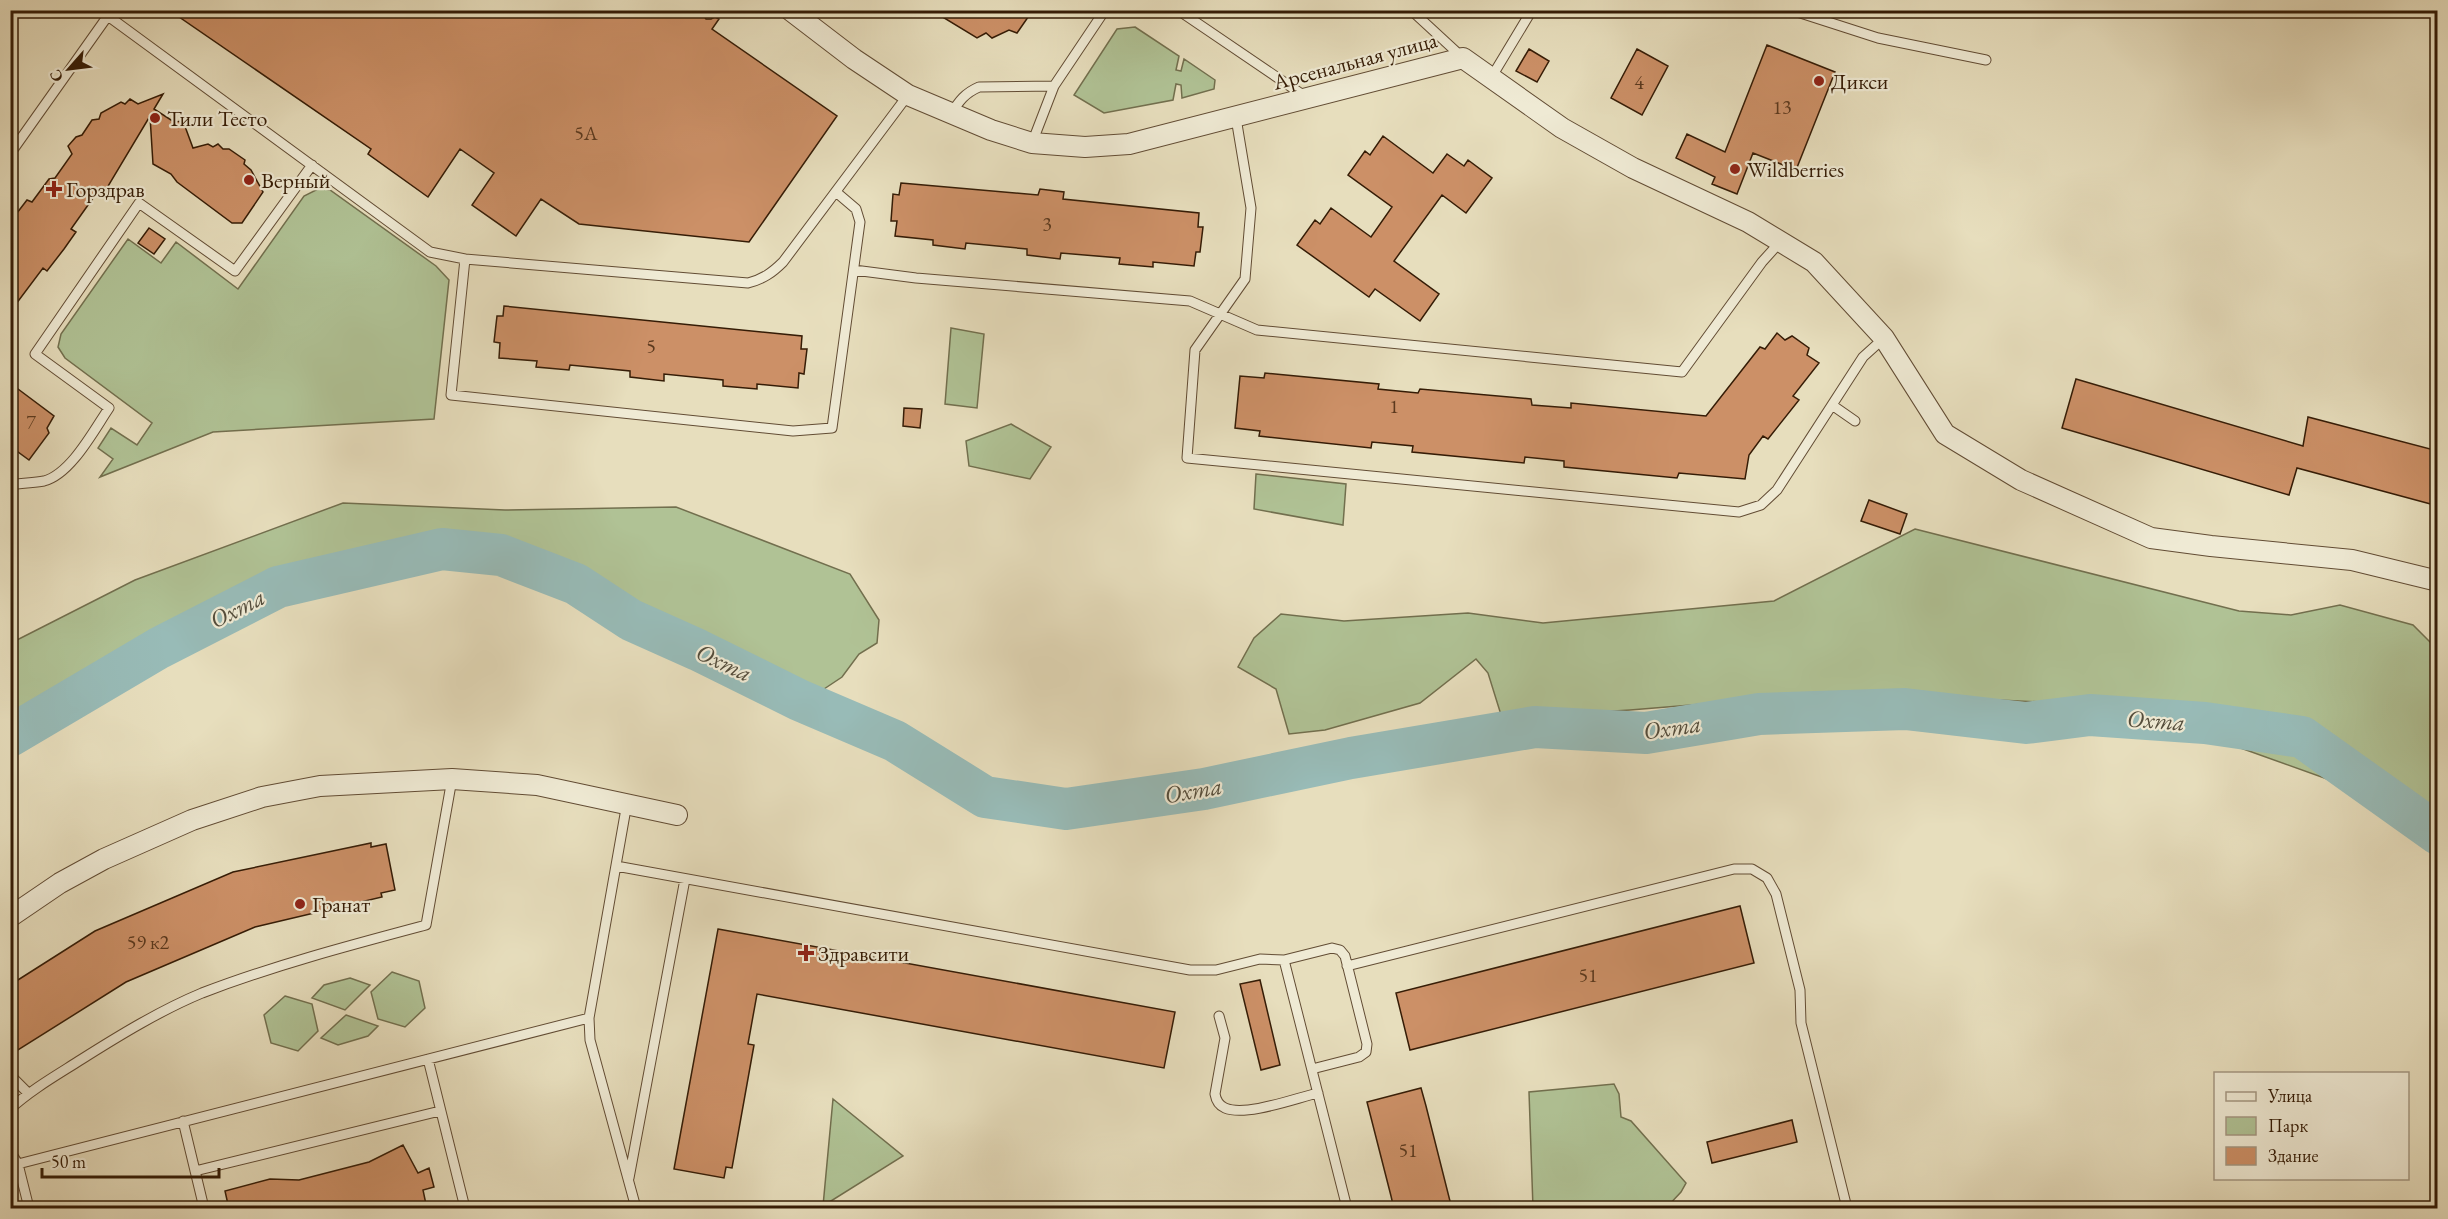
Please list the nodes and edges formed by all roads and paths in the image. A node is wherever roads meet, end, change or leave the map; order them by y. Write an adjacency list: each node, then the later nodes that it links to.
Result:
1 (1106, 10): 11 (lane)
2 (1178, 10): 13 (lane)
3 (1411, 10): 8 (lane)
4 (1532, 10): 10 (lane)
5 (1791, 10): 9 (lane)
6 (110, 13): 17 (lane); 18 (lane)
7 (801, 14): 12 (street, Арсенальная улица)
8 (1463, 58): 10 (street, Арсенальная улица); 13 (street, Арсенальная улица)
9 (1986, 60)
10 (1491, 78): 20 (street, Арсенальная улица)
11 (1054, 86): 14 (lane); 16 (lane)
12 (908, 95): 14 (street, Арсенальная улица); 19 (lane)
13 (1308, 99): 15 (street, Арсенальная улица)
14 (951, 114): 16 (street, Арсенальная улица)
15 (1236, 118): 16 (street, Арсенальная улица); 23 (lane)
16 (1032, 143)
17 (10, 154)
18 (312, 165): 21 (lane); 27 (lane)
19 (836, 192): 21 (lane); 22 (lane)
20 (1781, 241): 23 (lane); 24 (street, Арсенальная улица)
21 (465, 259): 22 (lane)
22 (854, 270): 23 (lane)
23 (1221, 315): 25 (lane)
24 (1884, 338): 25 (lane); 28 (street, Арсенальная улица)
25 (1832, 405): 26 (lane)
26 (1855, 421)
27 (10, 484)
28 (2438, 581)
29 (452, 779): 30 (street); 34 (street); 42 (lane)
30 (627, 803): 31 (street); 32 (lane)
31 (677, 815)
32 (616, 866): 33 (lane); 38 (lane)
33 (685, 879): 35 (lane); 50 (lane)
34 (10, 917)
35 (1284, 960): 36 (lane); 40 (lane)
36 (1347, 966): 40 (lane); 56 (lane)
37 (1219, 1016): 43 (lane)
38 (589, 1018): 39 (lane); 50 (lane)
39 (428, 1059): 45 (lane); 46 (lane)
40 (1312, 1069): 43 (lane)
41 (10, 1075): 42 (lane)
42 (28, 1093): 44 (lane)
43 (1318, 1093): 55 (lane)
44 (10, 1109)
45 (441, 1111): 49 (lane); 53 (lane)
46 (183, 1122): 48 (lane); 49 (lane)
47 (10, 1151): 48 (lane)
48 (18, 1164): 51 (lane)
49 (195, 1171): 52 (lane)
50 (629, 1182): 54 (lane)
51 (29, 1209)
52 (204, 1209)
53 (465, 1209)
54 (636, 1209)
55 (1347, 1209)
56 (1847, 1209)

